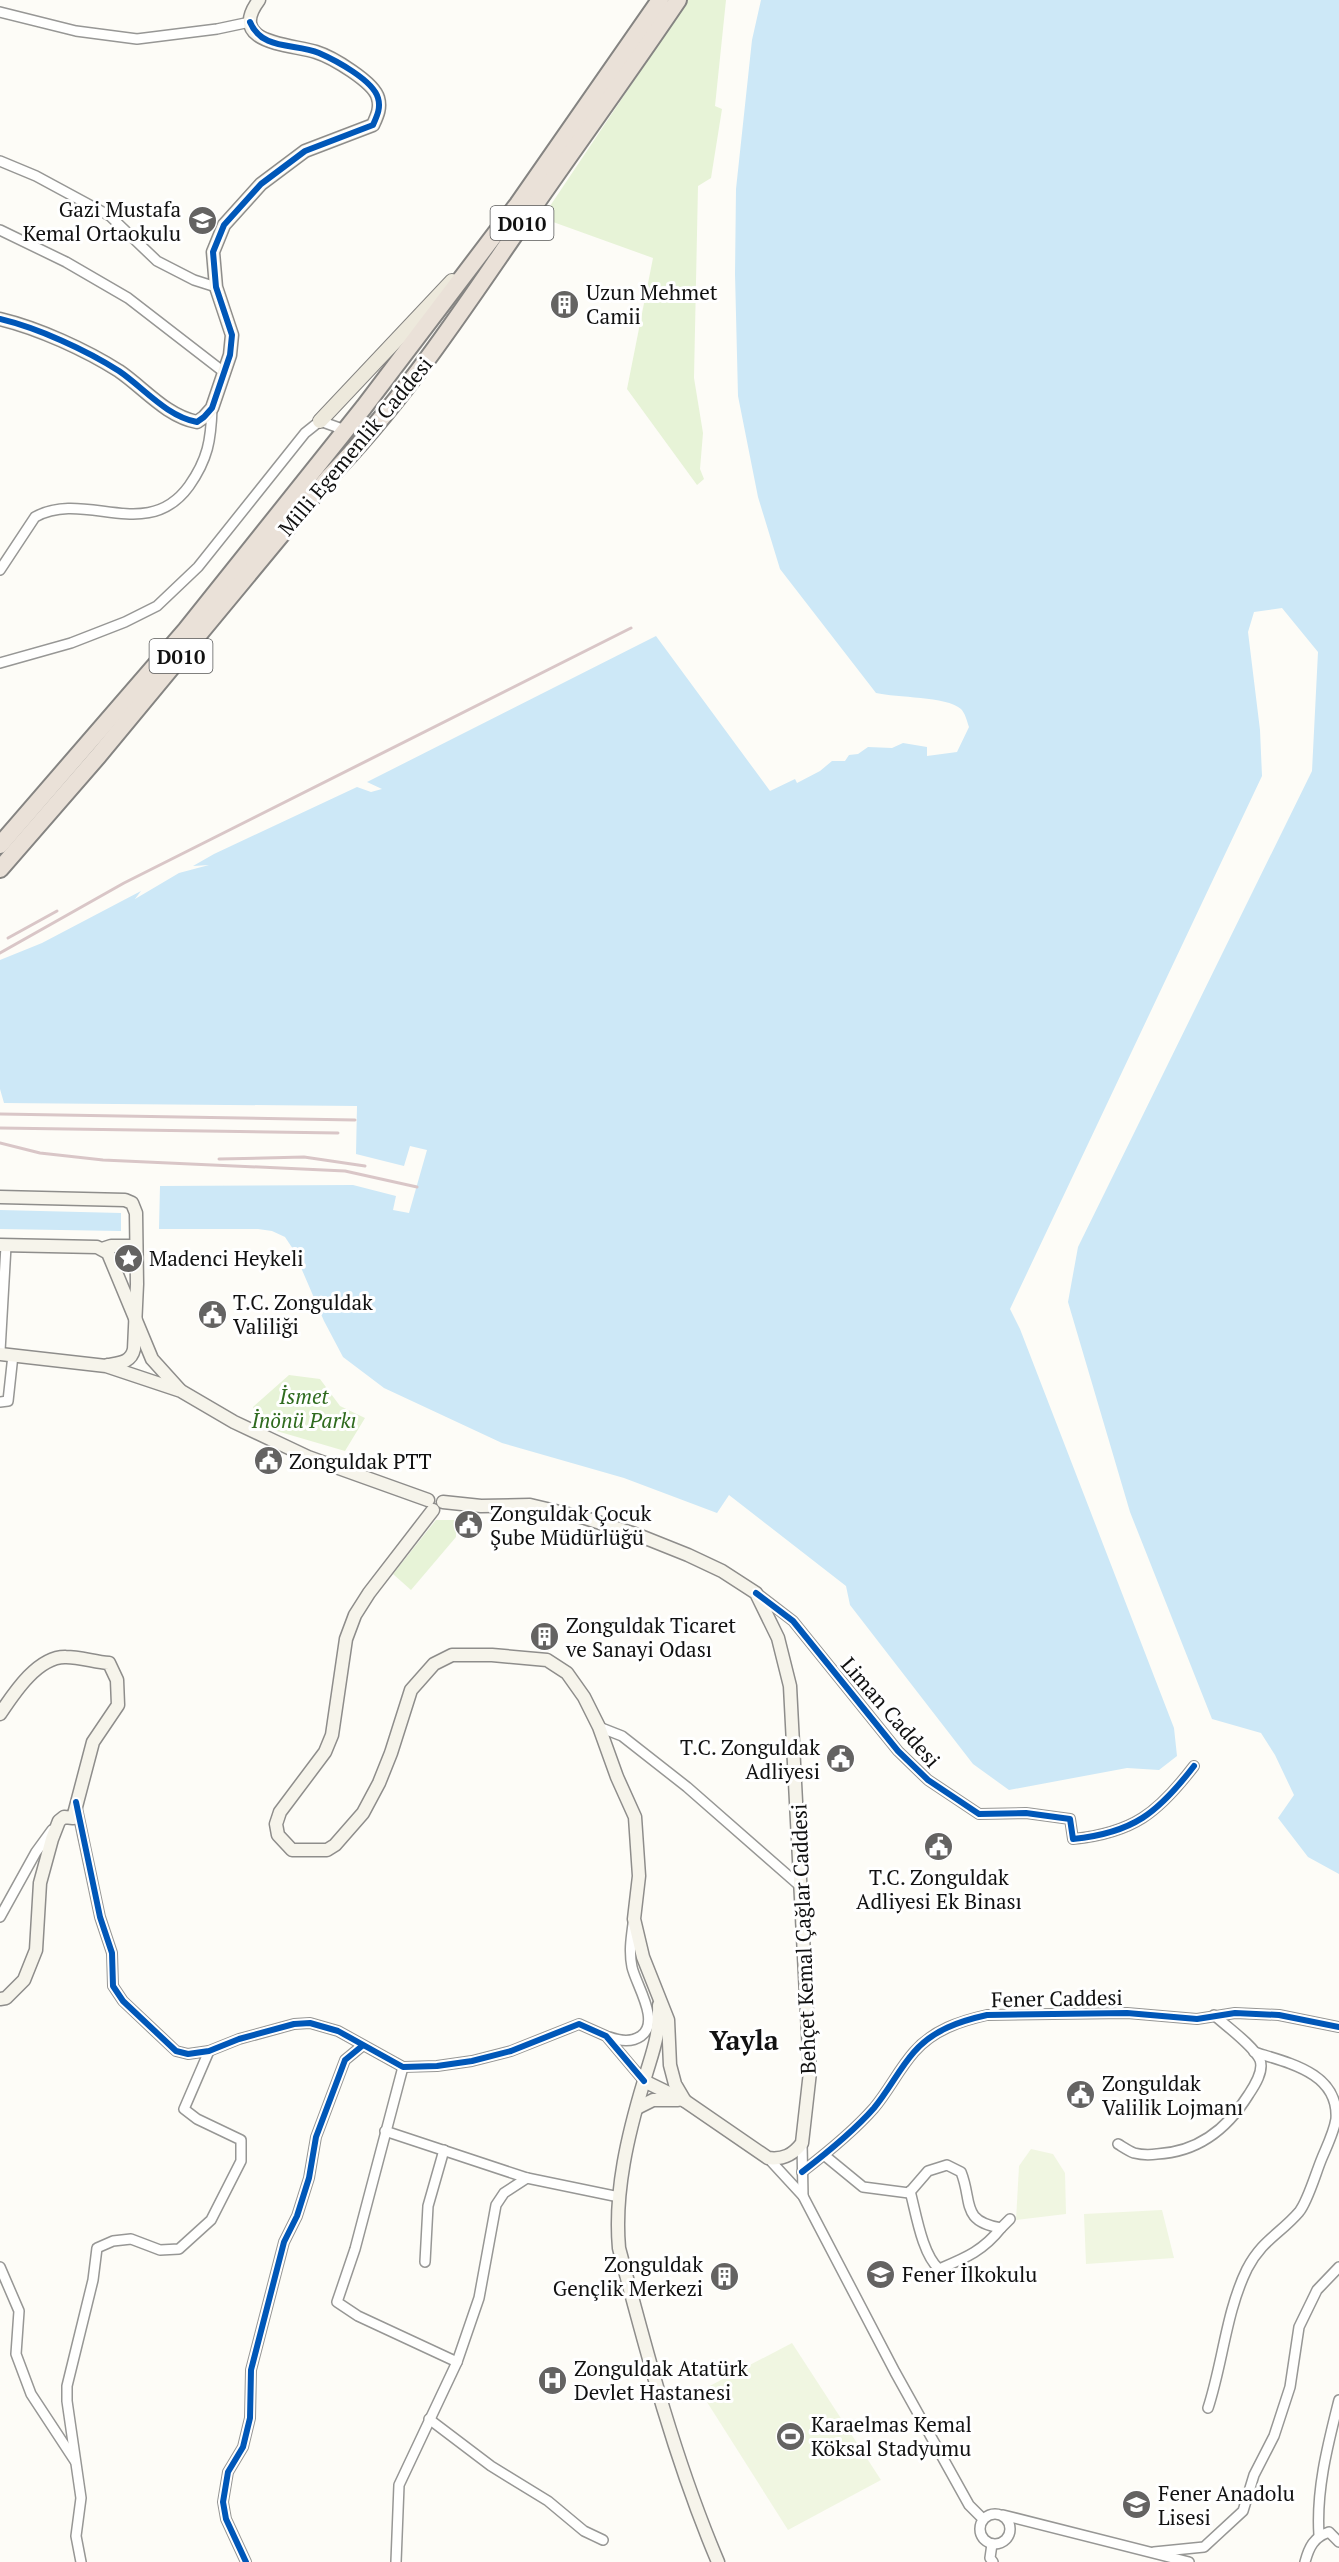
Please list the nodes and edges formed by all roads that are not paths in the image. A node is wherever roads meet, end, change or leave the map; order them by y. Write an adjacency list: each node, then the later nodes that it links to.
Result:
1 (260, 0): 5 (main road)
2 (660, 0): 8 (highway, Milli Egemenlik Caddesi / D010)
3 (678, 0): 15 (highway, Milli Egemenlik Caddesi / D010)
4 (0, 12): 5 (street)
5 (250, 22): 9 (main road)
6 (0, 161): 9 (street)
7 (0, 230): 11 (street)
8 (489, 242): 13 (highway, Milli Egemenlik Caddesi / D010); 14 (main road)
9 (216, 287): 11 (main road)
10 (0, 319): 12 (main road)
11 (225, 373): 12 (main road)
12 (212, 408): 18 (street)
13 (359, 412): 14 (main road); 15 (highway); 16 (highway, Milli Egemenlik Caddesi / D010)
14 (322, 419): 16 (street); 19 (street)
15 (376, 425): 17 (highway, Milli Egemenlik Caddesi / D010)
16 (345, 430): 17 (highway); 20 (highway, Milli Egemenlik Caddesi / D010)
17 (362, 443): 21 (highway, Milli Egemenlik Caddesi / D010)
18 (0, 570)
19 (0, 663)
20 (0, 845)
21 (0, 869)
22 (0, 1197): 23 (main road)
23 (136, 1241): 25 (main road); 26 (main road)
24 (3, 1246): 25 (main road); 27 (street)
25 (102, 1249): 26 (main road)
26 (135, 1313): 28 (main road); 29 (main road)
27 (4, 1354): 28 (main road); 30 (street)
28 (106, 1366): 29 (main road)
29 (181, 1391): 31 (main road, Liman Caddesi)
30 (0, 1402)
31 (435, 1504): 32 (main road, Liman Caddesi); 34 (main road)
32 (756, 1593): 35 (street, Liman Caddesi); 38 (main road, Behçet Kemal Çağlar Caddesi)
33 (0, 1714): 36 (main road)
34 (599, 1727): 38 (street); 40 (main road)
35 (1194, 1766)
36 (76, 1802): 37 (main road); 47 (street)
37 (58, 1821): 39 (street); 42 (main road)
38 (800, 1886): 54 (main road, Behçet Kemal Çağlar Caddesi)
39 (0, 1917)
40 (634, 1919): 41 (main road); 45 (street)
41 (658, 1994): 50 (main road); 51 (main road)
42 (0, 1999)
43 (1214, 2015): 44 (street, Fener Caddesi); 48 (street); 57 (street, Fener Caddesi)
44 (1339, 2026)
45 (606, 2036): 49 (street); 50 (street)
46 (362, 2046): 47 (street); 49 (street); 82 (street)
47 (209, 2051): 73 (street)
48 (1254, 2052): 55 (street); 71 (street)
49 (403, 2067): 53 (street)
50 (644, 2081): 51 (main road); 52 (main road)
51 (685, 2101): 52 (main road); 58 (main road)
52 (637, 2108): 63 (main road)
53 (385, 2131): 56 (street); 69 (street)
54 (802, 2143): 58 (main road); 59 (street)
55 (1118, 2144)
56 (444, 2150): 60 (street); 66 (street)
57 (824, 2155): 59 (street, Fener Caddesi); 61 (street)
58 (768, 2158): 62 (street)
59 (802, 2172): 62 (street)
60 (527, 2178): 63 (street); 69 (street)
61 (910, 2191): 65 (street); 65 (street)
62 (803, 2196): 75 (street)
63 (619, 2197): 84 (main road)
64 (1010, 2219): 65 (street)
65 (1001, 2228)
66 (425, 2262)
67 (1339, 2267): 80 (street)
68 (0, 2268): 73 (street)
69 (457, 2362): 72 (street)
70 (1339, 2400): 76 (street)
71 (1208, 2408)
72 (429, 2419): 77 (street); 83 (street)
73 (78, 2465): 81 (street)
74 (1003, 2515): 75 (street); 79 (street); 80 (street)
75 (982, 2519): 79 (street)
76 (1319, 2535): 78 (street); 87 (street)
77 (603, 2540)
78 (1339, 2542)
79 (992, 2544): 85 (street)
80 (1154, 2552): 86 (street)
81 (81, 2562)
82 (246, 2562)
83 (396, 2562)
84 (718, 2562)
85 (993, 2562)
86 (1189, 2562)
87 (1305, 2562)

